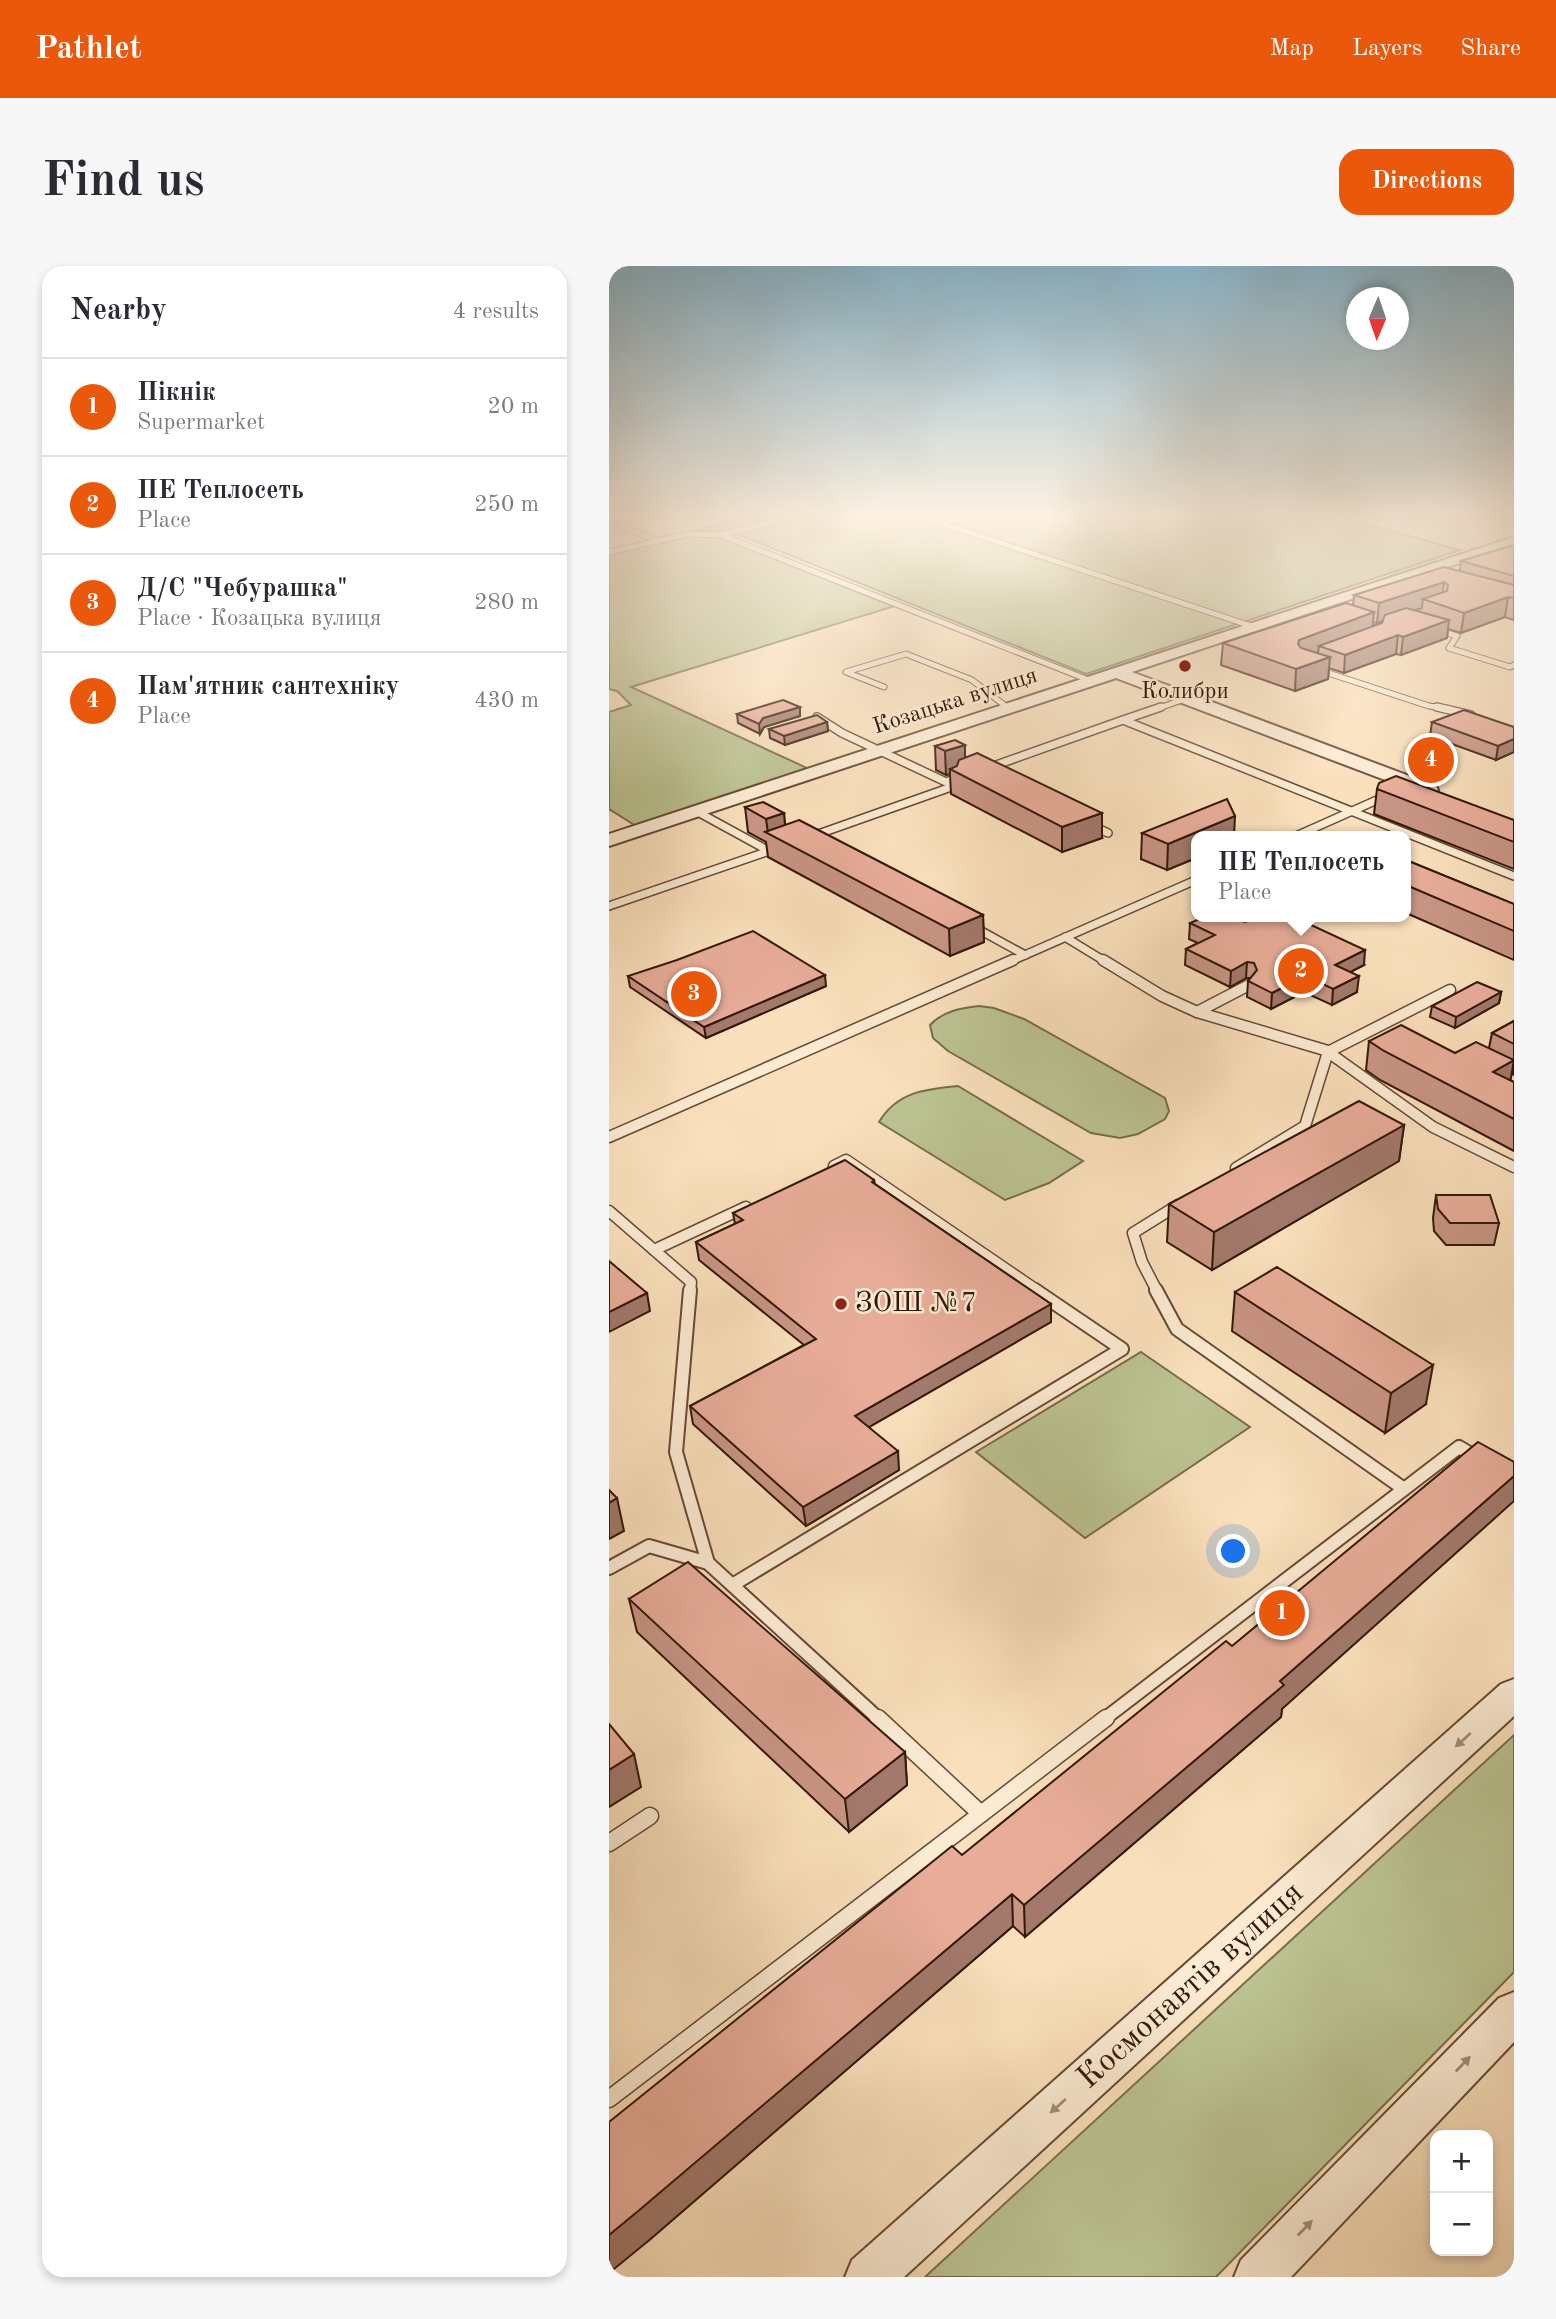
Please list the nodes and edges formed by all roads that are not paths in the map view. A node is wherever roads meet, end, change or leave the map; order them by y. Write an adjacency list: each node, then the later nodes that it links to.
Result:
1 (903, 607): 9 (lane)
2 (1193, 607): 4 (lane)
3 (1324, 607): 4 (street, Козацька вулиця)
4 (1254, 627): 8 (street, Козацька вулиця)
5 (1431, 628): 7 (lane)
6 (1301, 665): 13 (lane)
7 (1514, 665)
8 (1116, 672): 9 (street, Козацька вулиця); 11 (street)
9 (1091, 681): 12 (street, Козацька вулиця)
10 (884, 687): 12 (lane)
11 (1185, 699): 14 (lane); 21 (street)
12 (1008, 708): 16 (street, Козацька вулиця)
13 (1475, 716)
14 (1123, 720): 18 (lane); 23 (lane)
15 (806, 721): 16 (lane)
16 (878, 750): 19 (lane); 22 (street, Козацька вулиця)
17 (968, 774): 19 (lane)
18 (991, 776)
19 (947, 782): 30 (lane)
20 (1390, 795): 23 (lane)
21 (1450, 797)
22 (697, 811): 29 (street, Козацька вулиця); 32 (lane)
23 (1353, 811): 25 (lane); 26 (lane)
24 (1084, 821): 27 (lane)
25 (1309, 831)
26 (1403, 831)
27 (1108, 833)
28 (1411, 834): 33 (lane)
29 (609, 840)
30 (820, 844)
31 (781, 847): 32 (lane)
32 (769, 851): 35 (lane)
33 (1514, 876)
34 (1191, 882): 37 (lane)
35 (609, 906)
36 (965, 922): 38 (lane)
37 (1065, 937): 38 (lane); 41 (lane)
38 (1025, 955): 45 (lane)
39 (1249, 985): 41 (lane)
40 (1450, 990): 42 (lane)
41 (1197, 1012): 44 (lane)
42 (1391, 1022): 43 (lane); 44 (lane)
43 (1403, 1028)
44 (1328, 1051): 46 (lane); 48 (lane)
45 (609, 1137)
46 (1514, 1167)
47 (822, 1172): 57 (lane)
48 (1222, 1177)
49 (1188, 1198): 54 (lane)
50 (762, 1200): 52 (lane)
51 (609, 1211): 52 (lane)
52 (655, 1250): 55 (lane)
53 (1492, 1467): 54 (lane)
54 (1405, 1489): 59 (lane)
55 (708, 1563): 56 (lane); 57 (lane)
56 (609, 1568)
57 (734, 1584): 59 (lane)
58 (1514, 1695): 65 (street, Космонавтів вулиця, one-way to 65)
59 (981, 1814): 63 (lane)
60 (650, 1816): 61 (lane)
61 (609, 1843)
62 (1514, 2012): 64 (street, one-way to 62)
63 (609, 2099)
64 (1267, 2274)
65 (869, 2277)

